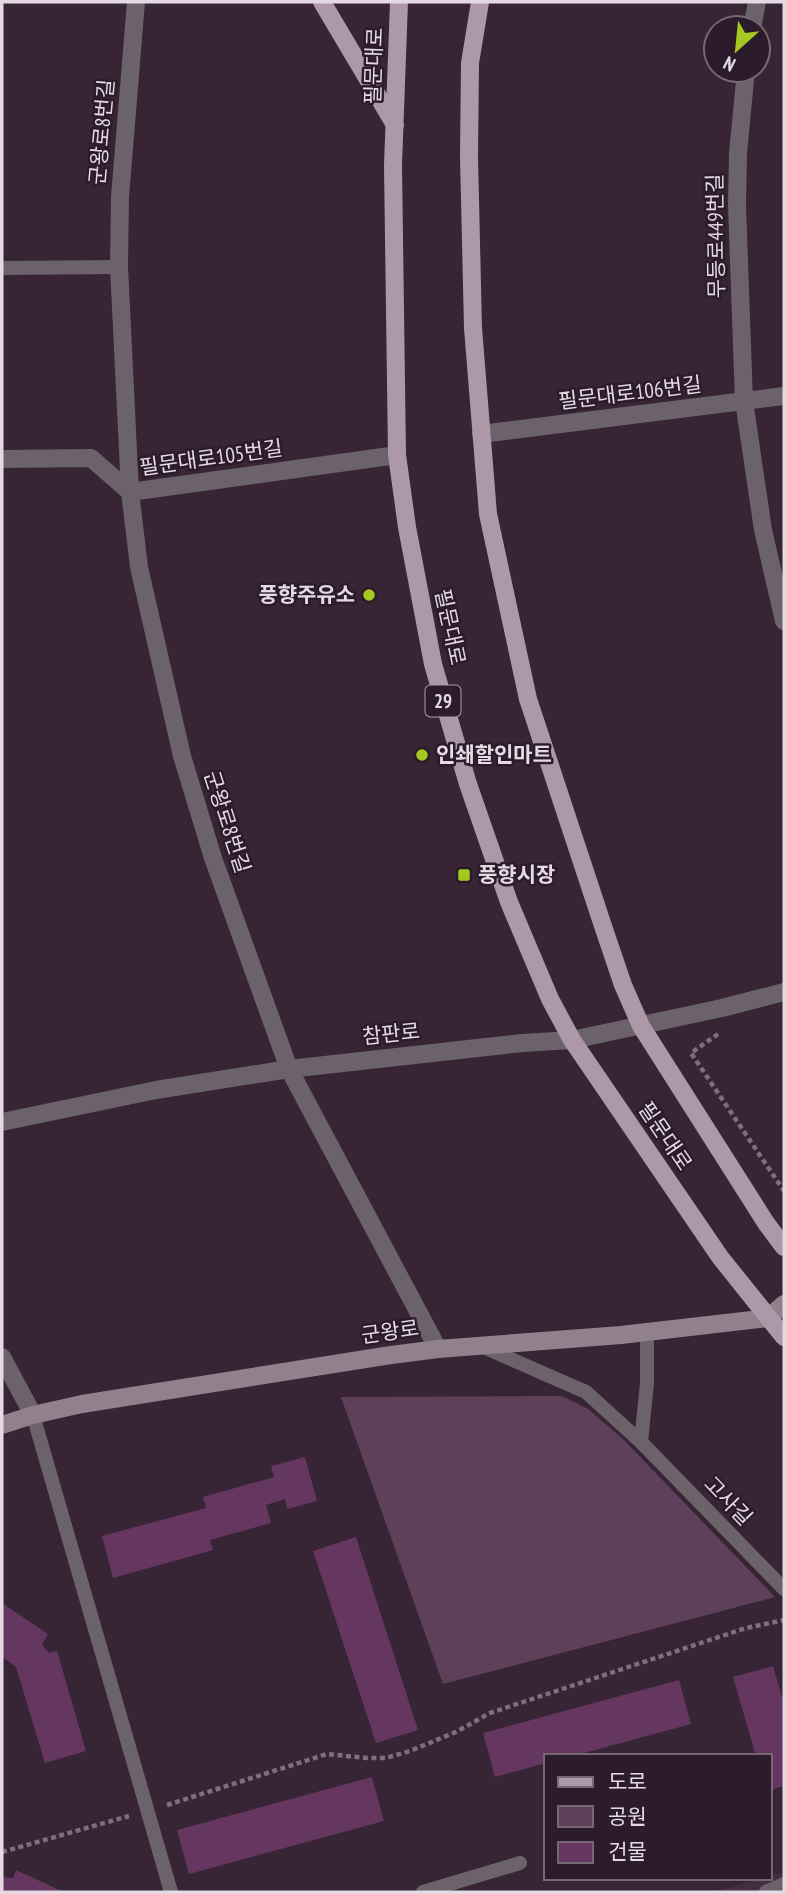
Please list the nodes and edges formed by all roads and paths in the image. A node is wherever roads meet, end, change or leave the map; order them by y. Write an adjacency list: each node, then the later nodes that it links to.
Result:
1 (136, 2): 7 (street, 군왕로8번길)
2 (322, 2): 6 (main road)
3 (399, 2): 6 (main road, 필문대로 / 29)
4 (480, 2): 11 (main road, 필문대로)
5 (744, 84): 10 (street, 무등로449번길)
6 (395, 125): 12 (main road, 필문대로 / 29)
7 (119, 267): 8 (lane); 14 (street, 군왕로8번길)
8 (2, 268)
9 (784, 396): 10 (street, 필문대로106번길)
10 (744, 401): 11 (street, 필문대로106번길); 15 (street, 무등로449번길)
11 (481, 435): 17 (main road, 필문대로)
12 (397, 455): 14 (street, 필문대로105번길); 19 (main road, 필문대로 / 29)
13 (2, 459): 14 (street, 필문대로105번길)
14 (130, 492): 20 (street, 군왕로8번길)
15 (784, 621)
16 (784, 992): 17 (street, 참판로)
17 (641, 1026): 19 (street, 참판로); 23 (main road, 필문대로)
18 (718, 1034): 22 (path)
19 (572, 1040): 20 (street, 참판로); 25 (main road, 필문대로 / 29)
20 (289, 1069): 21 (street, 참판로); 29 (street, 군왕로8번길)
21 (2, 1122)
22 (784, 1191)
23 (784, 1247)
24 (784, 1304): 25 (main road)
25 (768, 1318): 26 (main road, 군왕로); 27 (main road, 필문대로 / 29)
26 (647, 1332): 28 (main road, 군왕로); 33 (lane)
27 (784, 1337)
28 (480, 1346): 29 (main road, 군왕로); 33 (lane, 고사길)
29 (438, 1349): 31 (main road, 군왕로)
30 (2, 1357): 31 (street)
31 (33, 1415): 32 (main road, 군왕로); 36 (lane)
32 (2, 1425)
33 (641, 1442): 34 (lane, 고사길)
34 (784, 1589)
35 (784, 1620): 36 (path)
36 (148, 1811): 37 (path); 40 (lane)
37 (2, 1852)
38 (520, 1863): 41 (lane)
39 (784, 1884): 42 (lane)
40 (171, 1892)
41 (423, 1892)
42 (766, 1892)

